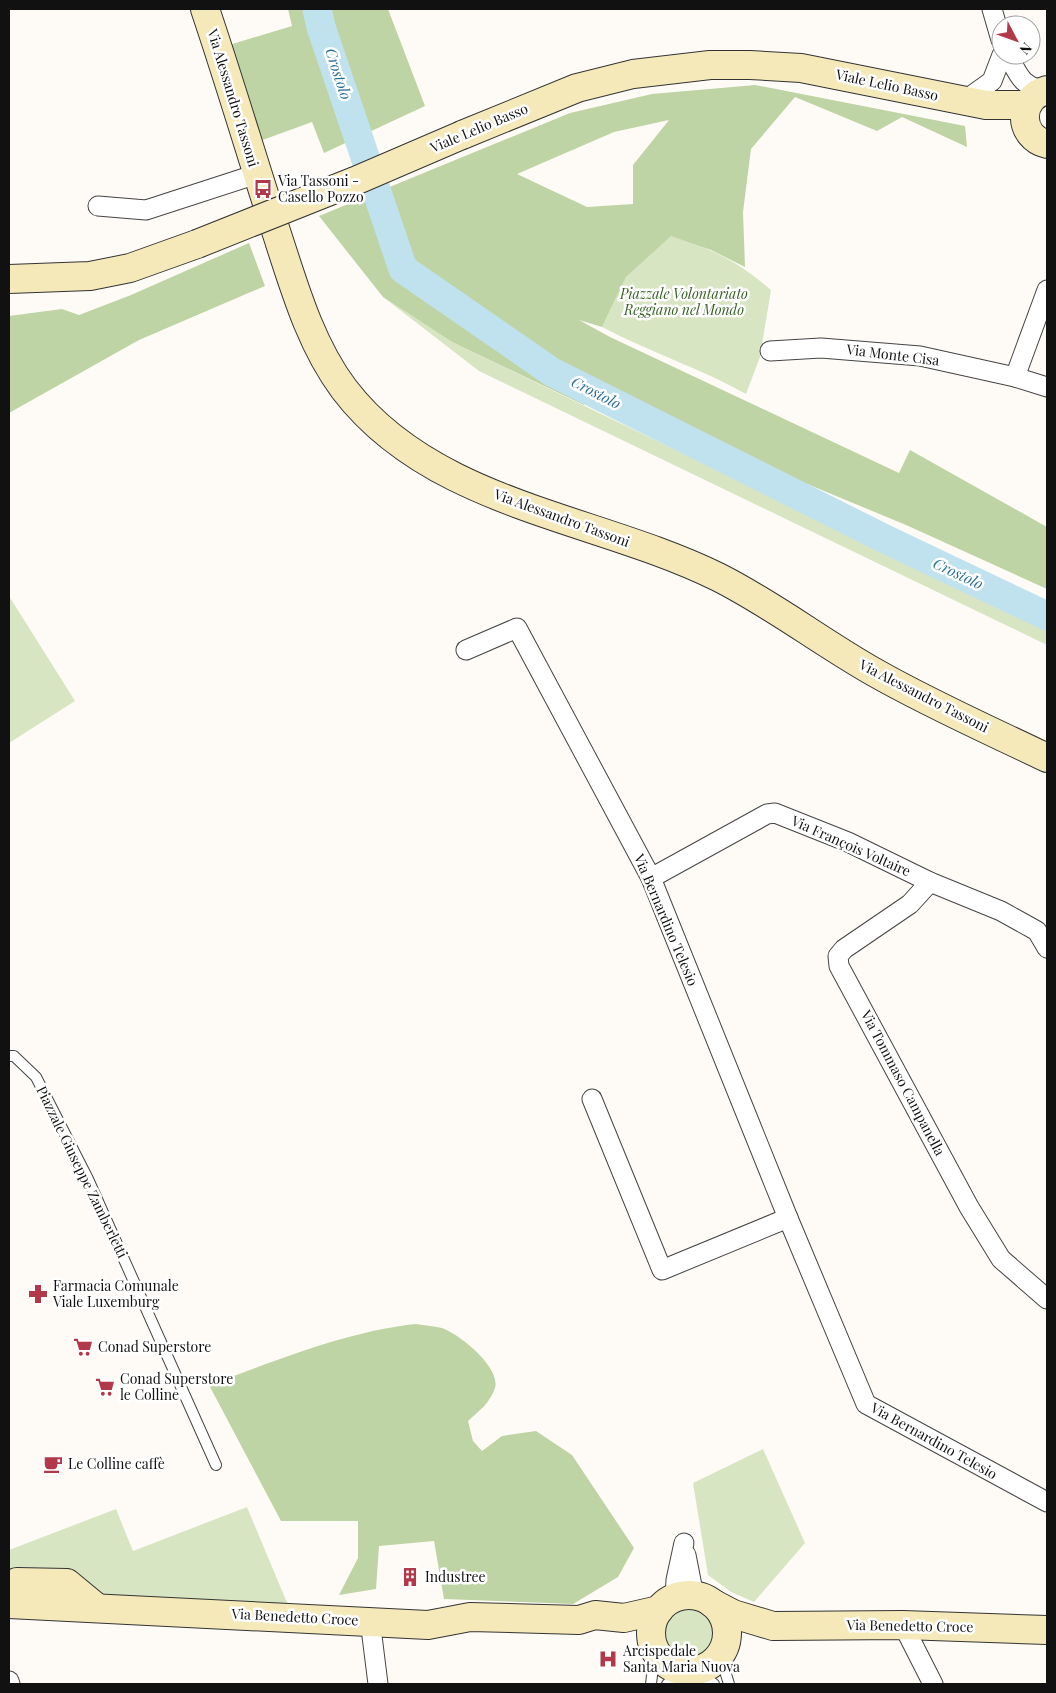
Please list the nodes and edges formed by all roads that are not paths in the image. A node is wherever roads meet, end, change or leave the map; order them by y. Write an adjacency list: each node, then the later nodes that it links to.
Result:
1 (205, 9): 6 (street, Via Alessandro Tassoni)
2 (998, 65): 4 (street)
3 (1012, 65): 5 (street)
4 (975, 103): 5 (street, Viale Lelio Basso); 8 (street, Viale Lelio Basso, bridge)
5 (1037, 110)
6 (257, 174): 7 (street); 14 (street, Via Alessandro Tassoni)
7 (98, 206)
8 (9, 279)
9 (1047, 290): 11 (street)
10 (770, 351): 11 (street, Via Monte Cisa)
11 (1015, 377): 12 (street, Via Monte Cisa)
12 (1047, 387)
13 (466, 650): 15 (street, Via Bernardino Telesio)
14 (1047, 758)
15 (651, 878): 16 (street, Via François Voltaire); 21 (street, Via Bernardino Telesio)
16 (930, 882): 17 (street, Via François Voltaire); 22 (street, Via Tommaso Campanella)
17 (1042, 928): 18 (street, Via François Voltaire)
18 (1047, 948)
19 (9, 1056): 23 (lane, Piazzale Giuseppe Zamberletti)
20 (592, 1099): 21 (street)
21 (788, 1218): 24 (street, Via Bernardino Telesio)
22 (1047, 1299)
23 (216, 1465)
24 (1047, 1502)
25 (9, 1593): 28 (street)
26 (685, 1602): 29 (street, Via Benedetto Croce); 32 (street, Via Benedetto Croce); 34 (street); 35 (street)
27 (9, 1604): 28 (street, Via Benedetto Croce)
28 (96, 1607): 30 (street, Via Benedetto Croce)
29 (579, 1620): 30 (street, Via Benedetto Croce); 34 (street, Via Benedetto Croce)
30 (374, 1621): 37 (street)
31 (903, 1625): 32 (street, Via Benedetto Croce); 33 (street, Via Benedetto Croce); 40 (street)
32 (773, 1626): 35 (street, Via Benedetto Croce)
33 (1047, 1630)
34 (654, 1644): 36 (street); 38 (lane)
35 (722, 1650): 36 (street, Via Benedetto Croce); 39 (lane)
36 (691, 1678)
37 (378, 1684)
38 (651, 1684)
39 (729, 1684)
40 (933, 1684)

